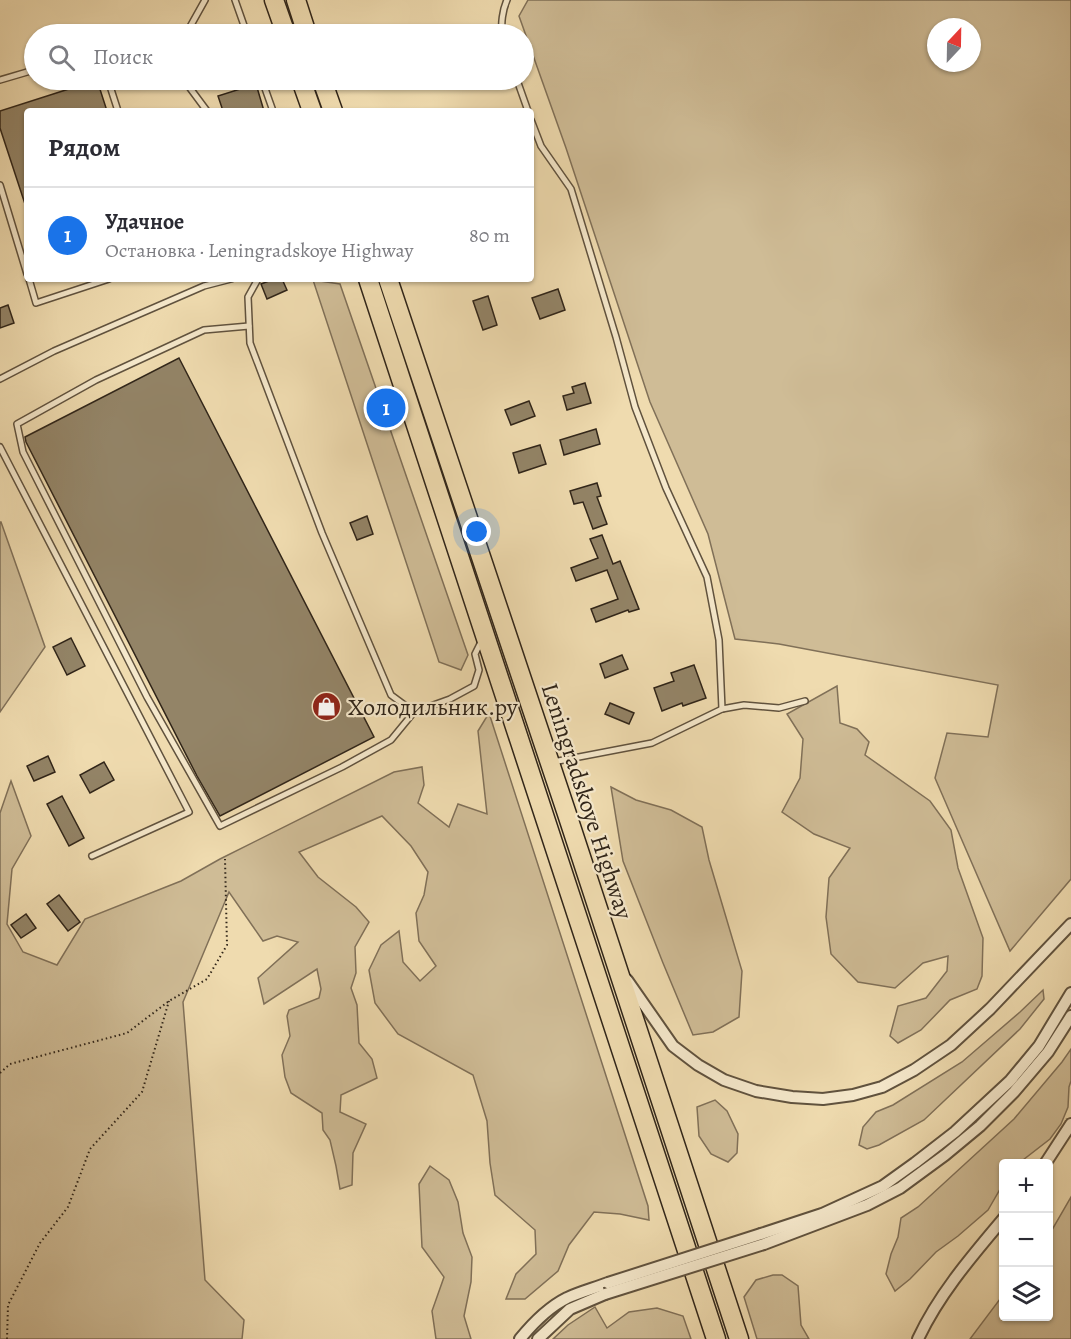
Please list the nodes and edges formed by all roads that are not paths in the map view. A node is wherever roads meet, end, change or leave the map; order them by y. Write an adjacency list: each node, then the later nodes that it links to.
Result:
1 (205, 0): 6 (lane)
2 (235, 0): 7 (lane)
3 (274, 0): 8 (highway)
4 (296, 0): 9 (highway)
5 (507, 0): 10 (lane)
6 (192, 24)
7 (243, 24)
8 (282, 24)
9 (304, 24)
10 (503, 24)
11 (24, 73): 12 (lane)
12 (0, 80)
13 (111, 90): 19 (lane)
14 (191, 90): 20 (lane)
15 (266, 90): 21 (lane)
16 (305, 90): 22 (highway)
17 (326, 90): 23 (highway)
18 (521, 90): 24 (lane)
19 (117, 108)
20 (205, 108)
21 (272, 108)
22 (311, 108)
23 (332, 108)
24 (527, 108)
25 (534, 128): 39 (lane)
26 (0, 185): 27 (lane)
27 (24, 264)
28 (29, 282): 29 (lane)
29 (100, 282)
30 (219, 282): 35 (lane)
31 (256, 282): 34 (lane)
32 (389, 282): 41 (highway, Leningradskoye Highway)
33 (369, 287): 37 (highway, Leningradskoye Highway)
34 (249, 326): 40 (lane); 40 (lane)
35 (0, 379)
36 (0, 447): 42 (lane)
37 (484, 635): 40 (lane); 53 (highway, Leningradskoye Highway)
38 (805, 701): 39 (lane)
39 (722, 709): 41 (lane)
40 (414, 712)
41 (549, 763): 44 (highway, Leningradskoye Highway)
42 (92, 856)
43 (1071, 924): 44 (street)
44 (617, 966): 54 (highway, Leningradskoye Highway)
45 (1071, 993): 50 (street)
46 (1071, 1016): 50 (street)
47 (1071, 1124): 48 (street)
48 (1048, 1159)
49 (999, 1224): 55 (street)
50 (762, 1239): 51 (street, bridge); 52 (street, bridge)
51 (520, 1339)
52 (538, 1339)
53 (716, 1339)
54 (739, 1339)
55 (918, 1339)

